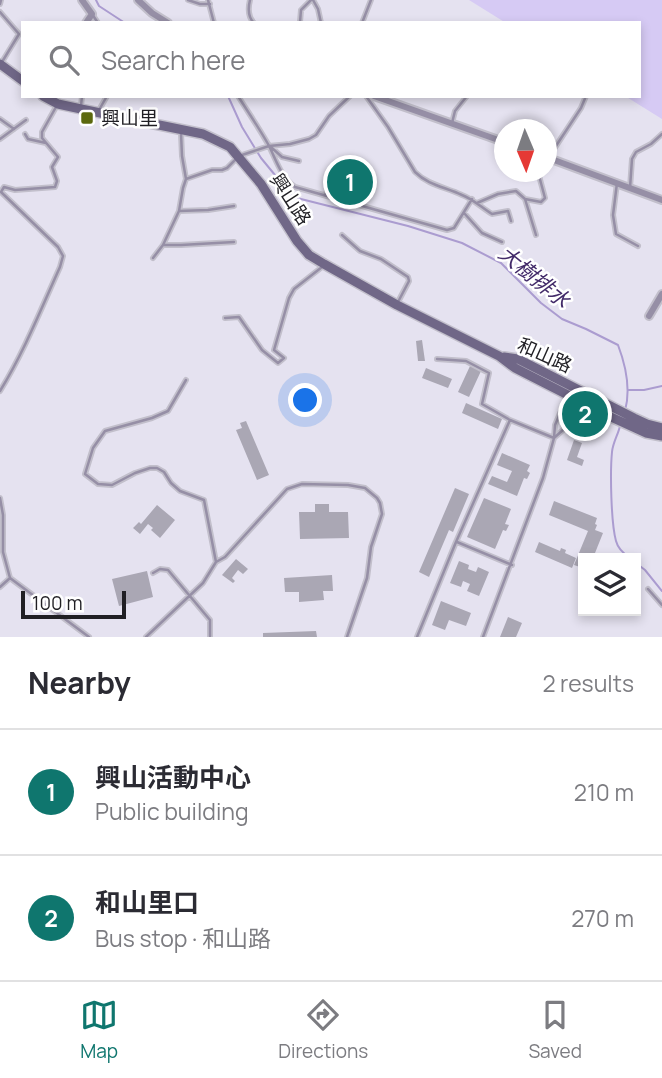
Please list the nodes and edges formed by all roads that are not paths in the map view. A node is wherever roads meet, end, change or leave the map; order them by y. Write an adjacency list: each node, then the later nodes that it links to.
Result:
1 (82, 0): 9 (street)
2 (138, 0): 12 (street)
3 (188, 0): 7 (lane)
4 (250, 0): 14 (lane)
5 (312, 0): 15 (lane); 16 (lane)
6 (372, 0): 17 (lane)
7 (209, 2): 13 (lane)
8 (0, 12): 18 (lane)
9 (92, 14): 10 (street); 11 (lane)
10 (87, 21)
11 (97, 21)
12 (165, 21)
13 (214, 21)
14 (252, 21)
15 (300, 21)
16 (321, 21)
17 (363, 21)
18 (0, 64): 19 (main road)
19 (21, 80)
20 (47, 98): 29 (main road, 興山路)
21 (82, 98): 30 (lane)
22 (106, 98): 31 (lane)
23 (239, 98): 43 (lane)
24 (348, 98): 43 (lane)
25 (367, 98): 53 (lane)
26 (380, 98): 34 (street)
27 (465, 98): 34 (lane)
28 (585, 98): 42 (lane)
29 (58, 104): 30 (main road, 興山路); 41 (lane)
30 (81, 109): 31 (main road, 興山路)
31 (97, 112): 35 (main road, 興山路)
32 (0, 119): 36 (lane)
33 (26, 120): 36 (lane)
34 (452, 123): 39 (street)
35 (181, 129): 44 (main road, 興山路); 47 (lane)
36 (13, 130): 40 (lane)
37 (25, 134): 41 (lane)
38 (662, 134): 51 (lane)
39 (494, 138)
40 (0, 139)
41 (46, 143): 77 (lane)
42 (557, 143)
43 (269, 146): 44 (lane); 45 (lane); 52 (lane)
44 (238, 156): 47 (lane); 68 (main road, 興山路)
45 (299, 161)
46 (557, 162): 50 (street)
47 (186, 179): 58 (lane)
48 (333, 182): 52 (lane)
49 (541, 182): 54 (lane)
50 (617, 183): 51 (street); 66 (lane)
51 (630, 188): 55 (street)
52 (325, 195): 59 (lane)
53 (472, 199): 56 (lane); 59 (lane)
54 (525, 199): 56 (lane); 62 (lane)
55 (662, 200)
56 (476, 204): 60 (lane)
57 (234, 206): 58 (lane)
58 (178, 211): 65 (lane)
59 (464, 212): 64 (lane)
60 (511, 221)
61 (342, 235): 70 (lane)
62 (536, 235)
63 (234, 242): 65 (lane)
64 (502, 242)
65 (163, 244): 67 (lane)
66 (638, 246)
67 (153, 258)
68 (324, 264): 70 (main road, 興山路); 72 (lane)
69 (662, 294): 71 (street)
70 (397, 305): 73 (main road, 興山路)
71 (649, 316)
72 (225, 318)
73 (499, 355): 76 (main road, 和山路); 78 (main road, 和山路)
74 (437, 359): 81 (lane)
75 (186, 380): 88 (lane)
76 (577, 389): 78 (lane); 79 (lane); 80 (main road, 和山路)
77 (0, 391)
78 (568, 395): 79 (main road, 和山路); 85 (lane)
79 (577, 400): 80 (main road, 和山路); 85 (lane)
80 (613, 413): 82 (main road)
81 (510, 420): 85 (lane); 87 (lane)
82 (631, 422): 83 (main road); 84 (main road)
83 (662, 428)
84 (662, 436)
85 (554, 438): 89 (lane)
86 (0, 498): 91 (lane)
87 (456, 542): 89 (lane); 100 (lane)
88 (216, 562): 94 (lane); 99 (lane)
89 (512, 565): 101 (lane)
90 (153, 573): 94 (lane)
91 (10, 578): 92 (lane); 97 (lane)
92 (0, 587)
93 (648, 589): 95 (lane)
94 (190, 596): 96 (lane); 98 (lane)
95 (662, 605)
96 (210, 636)
97 (89, 637)
98 (146, 637)
99 (347, 637)
100 (417, 637)
101 (483, 637)

